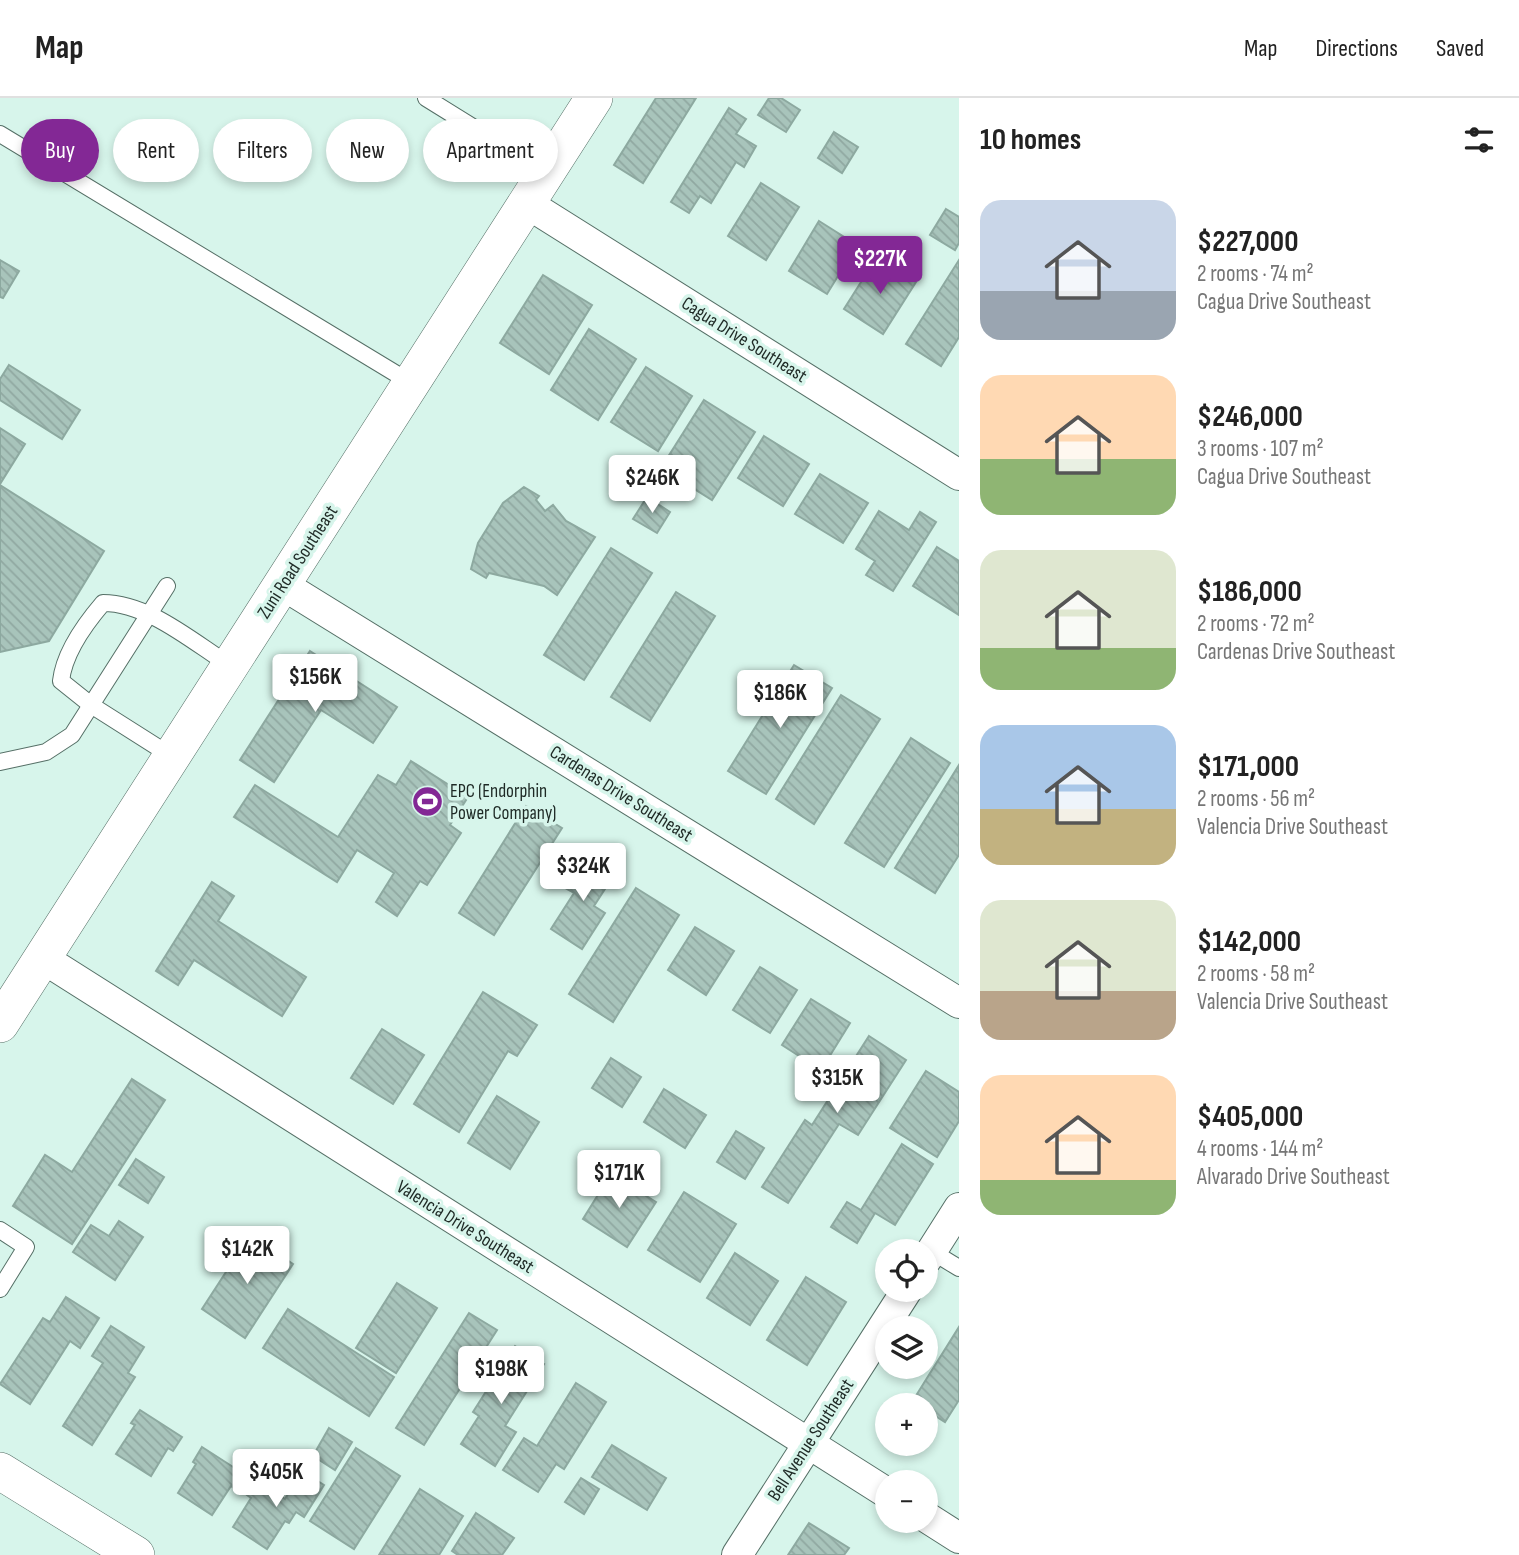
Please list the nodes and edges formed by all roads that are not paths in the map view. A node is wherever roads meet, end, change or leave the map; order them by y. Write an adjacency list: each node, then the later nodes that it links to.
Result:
1 (426, 98): 3 (lane)
2 (594, 98): 5 (street, Zuni Road Southeast)
3 (460, 119)
4 (0, 134): 8 (lane)
5 (558, 155)
6 (541, 182): 7 (street, Zuni Road Southeast)
7 (528, 204): 8 (street, Zuni Road Southeast); 9 (street, Cagua Drive Southeast)
8 (413, 383): 10 (street, Zuni Road Southeast)
9 (959, 475)
10 (283, 585): 13 (street, Zuni Road Southeast); 18 (street, Cardenas Drive Southeast)
11 (167, 586): 12 (lane)
12 (149, 615): 13 (lane); 14 (lane); 14 (lane)
13 (232, 666): 15 (street, Zuni Road Southeast)
14 (91, 705): 15 (lane); 16 (lane)
15 (174, 757): 17 (street, Zuni Road Southeast)
16 (0, 762)
17 (44, 959): 19 (street, Zuni Road Southeast); 27 (street, Valencia Drive Southeast)
18 (959, 1003)
19 (2, 1017)
20 (959, 1208): 22 (street)
21 (0, 1230): 25 (lane)
22 (938, 1241)
23 (938, 1260): 24 (lane)
24 (959, 1268)
25 (0, 1289)
26 (899, 1302): 27 (street, Bell Avenue Southeast)
27 (809, 1445): 29 (street, Valencia Drive Southeast); 33 (street, Bell Avenue Southeast)
28 (0, 1471): 32 (street)
29 (875, 1486)
30 (938, 1525): 31 (street)
31 (959, 1538)
32 (136, 1555)
33 (737, 1555)

